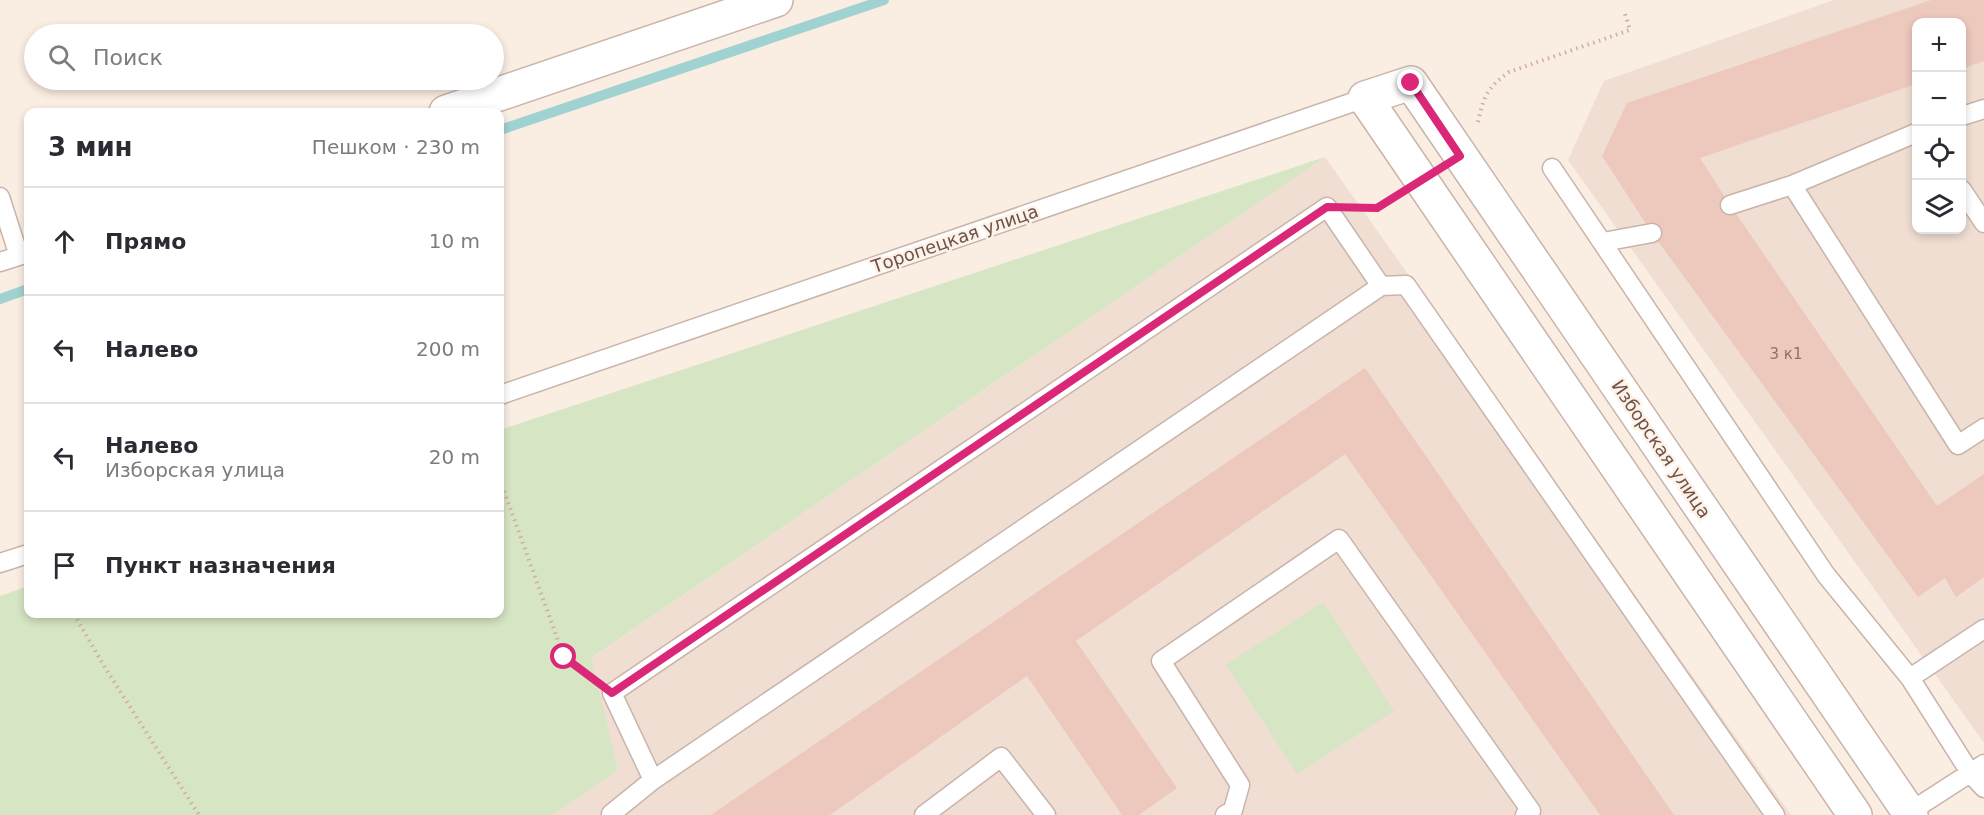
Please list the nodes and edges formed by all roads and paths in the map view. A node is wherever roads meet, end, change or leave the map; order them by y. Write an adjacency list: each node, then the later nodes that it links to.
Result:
1 (776, 0): 5 (street)
2 (1624, 10): 9 (path)
3 (1411, 83): 4 (street, Торопецкая улица); 9 (street, Изборская улица)
4 (1365, 98): 11 (street); 23 (lane, Торопецкая улица)
5 (458, 108)
6 (1984, 109): 7 (lane)
7 (1966, 116)
8 (1912, 134): 12 (lane)
9 (1460, 156): 36 (street, Изборская улица)
10 (1552, 168): 19 (lane)
11 (1422, 181): 16 (path); 43 (street)
12 (1792, 185): 15 (lane); 24 (lane)
13 (1966, 196): 17 (lane)
14 (0, 197): 20 (lane)
15 (1730, 205)
16 (1327, 207): 22 (lane); 31 (lane)
17 (1984, 223)
18 (1652, 233): 19 (lane)
19 (1603, 242): 30 (lane)
20 (24, 254): 21 (lane)
21 (0, 262)
22 (1381, 286): 33 (lane); 42 (lane)
23 (504, 394)
24 (1984, 428)
25 (504, 491): 31 (path)
26 (24, 555): 27 (lane)
27 (0, 563)
28 (76, 618): 37 (path)
29 (1984, 629): 30 (lane)
30 (1910, 678): 32 (lane)
31 (612, 693): 33 (lane)
32 (1978, 769): 34 (lane); 36 (lane)
33 (653, 780): 35 (lane)
34 (1984, 788)
35 (611, 814)
36 (1908, 814)
37 (199, 815)
38 (924, 815): 39 (lane)
39 (1046, 815)
40 (1225, 815): 41 (lane)
41 (1525, 815)
42 (1775, 815)
43 (1855, 815)

